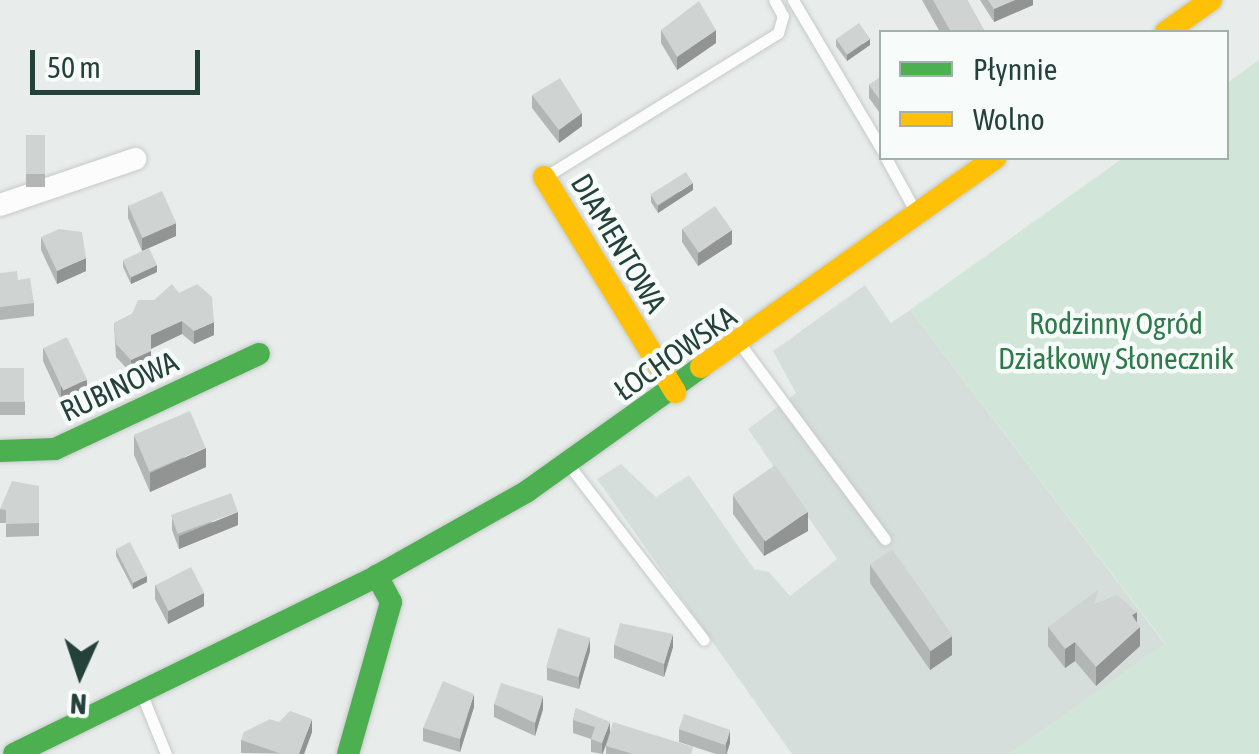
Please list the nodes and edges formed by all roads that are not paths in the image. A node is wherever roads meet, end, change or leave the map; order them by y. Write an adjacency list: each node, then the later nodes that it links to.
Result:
1 (774, 0): 9 (lane)
2 (793, 0): 5 (lane)
3 (1210, 0): 4 (main road)
4 (1169, 30)
5 (879, 145)
6 (135, 159): 10 (street)
7 (887, 160): 11 (lane)
8 (992, 160): 11 (main road, ŁOCHOWSKA)
9 (544, 177): 14 (main road, DIAMENTOWA)
10 (0, 205)
11 (917, 214): 12 (main road, ŁOCHOWSKA)
12 (740, 344): 14 (main road, ŁOCHOWSKA); 17 (lane)
13 (258, 354): 15 (main road, RUBINOWA)
14 (674, 392): 16 (main road, ŁOCHOWSKA)
15 (0, 451)
16 (568, 464): 18 (main road, ŁOCHOWSKA); 19 (lane)
17 (886, 539)
18 (377, 576): 20 (main road, ŁOCHOWSKA); 23 (main road)
19 (704, 640)
20 (140, 691): 21 (main road, ŁOCHOWSKA); 22 (lane)
21 (14, 754)
22 (166, 754)
23 (348, 754)

